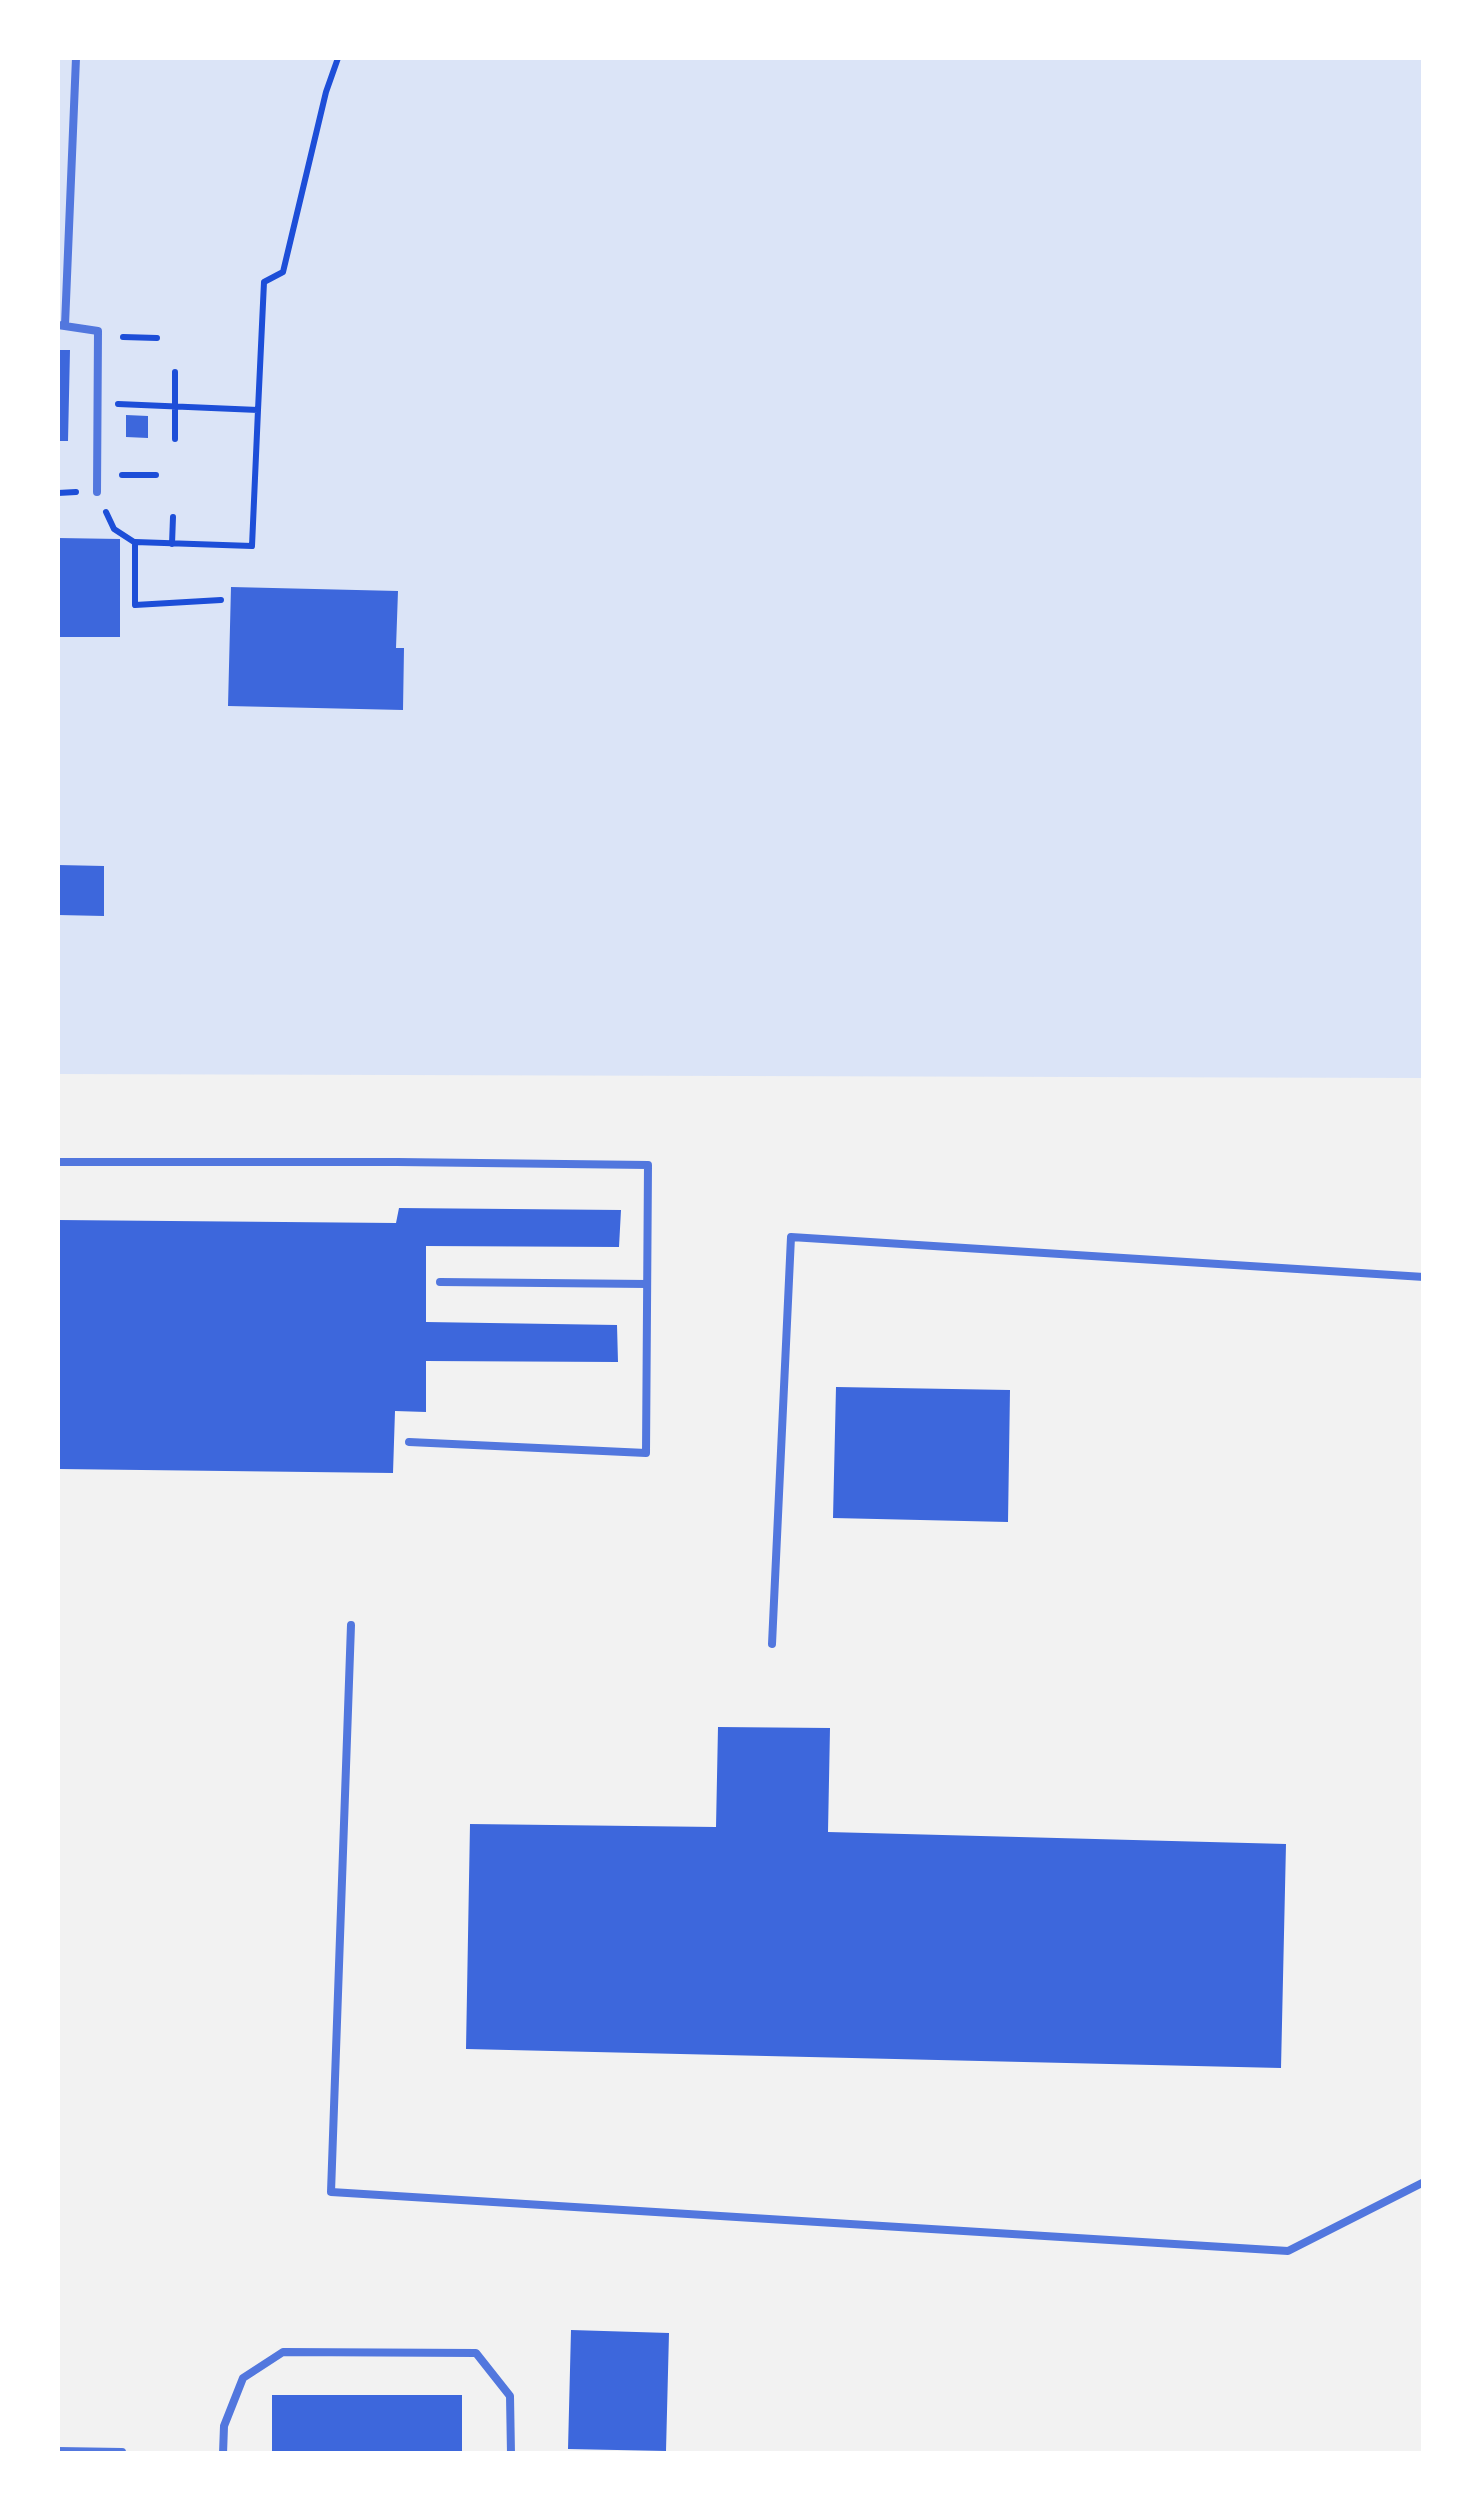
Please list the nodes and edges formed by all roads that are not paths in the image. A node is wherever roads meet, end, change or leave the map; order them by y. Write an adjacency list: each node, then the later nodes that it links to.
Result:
1 (76, 58): 2 (lane)
2 (61, 325): 3 (lane)
3 (97, 492)
4 (58, 1162): 7 (lane)
5 (1424, 1277): 10 (lane)
6 (440, 1282): 7 (lane)
7 (648, 1284): 8 (lane)
8 (409, 1442)
9 (350, 1624): 11 (lane)
10 (772, 1644)
11 (1424, 2182)
12 (58, 2452): 13 (lane)
13 (122, 2452)
14 (223, 2454): 15 (lane)
15 (511, 2454)

